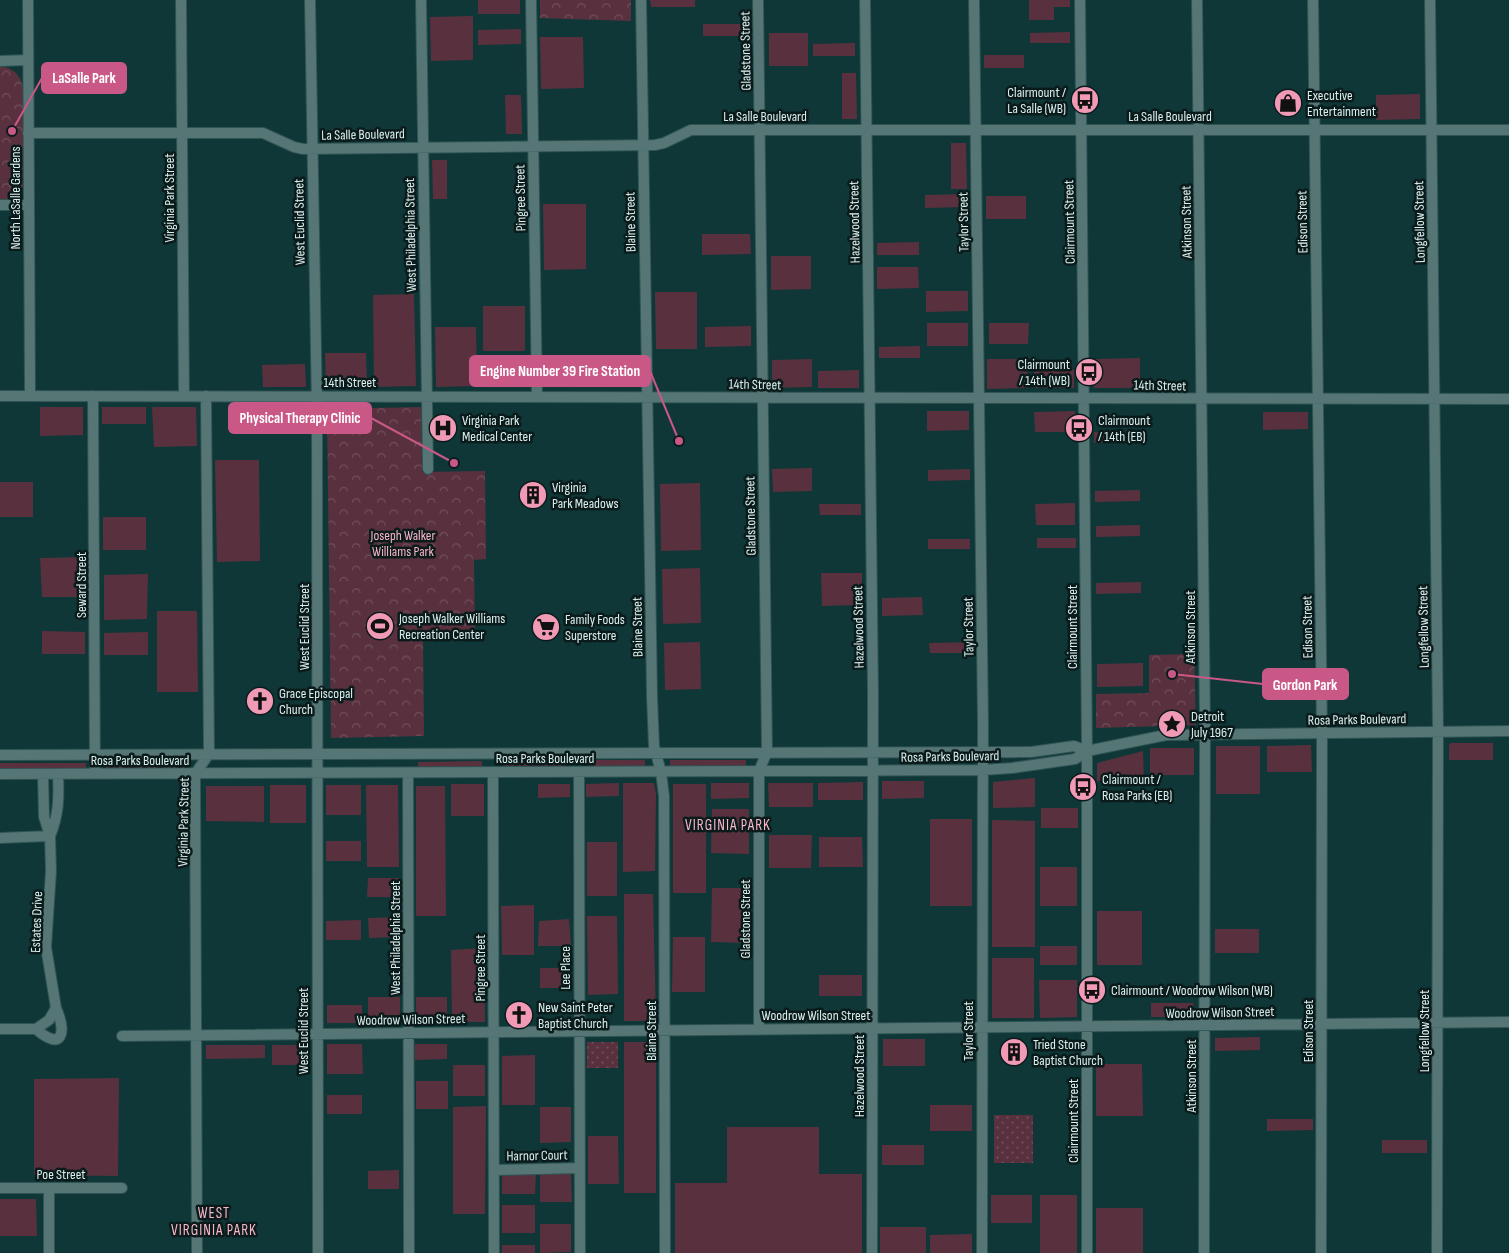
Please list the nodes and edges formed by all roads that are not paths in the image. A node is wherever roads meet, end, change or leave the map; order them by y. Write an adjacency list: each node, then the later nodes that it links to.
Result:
1 (28, 0): 14 (street, North LaSalle Gardens)
2 (181, 0): 25 (street, Virginia Park Street)
3 (310, 0): 29 (street, West Euclid Street)
4 (421, 0): 28 (street, West Philadelphia Street)
5 (531, 0): 26 (street, Pingree Street)
6 (641, 0): 27 (street, Blaine Street)
7 (758, 0): 16 (street, Gladstone Street)
8 (865, 0): 17 (street, Hazelwood Street)
9 (974, 0): 18 (street, Taylor Street)
10 (1080, 0): 19 (street, Clairmount Street)
11 (1197, 0): 20 (street, Atkinson Street)
12 (1314, 0): 21 (street, Edison Street)
13 (1430, 0): 23 (street, Longfellow Street)
14 (28, 60): 15 (street); 24 (street, North LaSalle Gardens)
15 (0, 61)
16 (760, 130): 17 (street, La Salle Boulevard); 27 (street, La Salle Boulevard); 41 (street, Gladstone Street)
17 (866, 130): 18 (street, La Salle Boulevard); 43 (street, Hazelwood Street)
18 (976, 130): 19 (street, La Salle Boulevard); 42 (street, Taylor Street)
19 (1081, 130): 20 (street, La Salle Boulevard); 44 (street, Clairmount Street)
20 (1199, 130): 21 (street, La Salle Boulevard); 48 (street, Atkinson Street)
21 (1315, 130): 23 (street, La Salle Boulevard); 45 (street, Edison Street)
22 (1509, 130): 23 (street, La Salle Boulevard)
23 (1432, 131): 46 (street, Longfellow Street)
24 (28, 133): 25 (street, La Salle Boulevard); 31 (street, North LaSalle Gardens)
25 (182, 133): 29 (street, La Salle Boulevard); 35 (street, Virginia Park Street)
26 (532, 145): 27 (street, La Salle Boulevard); 28 (street, La Salle Boulevard); 39 (street, Pingree Street)
27 (643, 145): 40 (street, Blaine Street)
28 (422, 146): 29 (street, La Salle Boulevard); 38 (street, West Philadelphia Street)
29 (311, 148): 37 (street, West Euclid Street)
30 (0, 205): 31 (street)
31 (29, 205): 33 (street, North LaSalle Gardens)
32 (0, 396): 33 (street, 14th Street)
33 (30, 396): 34 (street, 14th Street)
34 (93, 396): 35 (street, 14th Street); 62 (street, Seward Street)
35 (184, 396): 36 (street, 14th Street)
36 (206, 396): 37 (street, 14th Street); 59 (street)
37 (317, 396): 38 (street, 14th Street); 60 (street, West Euclid Street)
38 (427, 396): 39 (street, 14th Street); 49 (street, West Philadelphia Street)
39 (537, 396): 40 (street, 14th Street)
40 (647, 397): 41 (street, 14th Street); 58 (street, Blaine Street)
41 (763, 398): 43 (street, 14th Street); 55 (street, Gladstone Street)
42 (979, 398): 43 (street, 14th Street); 44 (street, 14th Street); 57 (street, Taylor Street)
43 (870, 399): 56 (street, Hazelwood Street)
44 (1084, 399): 48 (street, 14th Street); 54 (street, Clairmount Street)
45 (1318, 399): 46 (street, 14th Street); 48 (street, 14th Street); 52 (street, Edison Street)
46 (1435, 399): 47 (street, 14th Street); 51 (street, Longfellow Street)
47 (1509, 399)
48 (1202, 400): 53 (street, Atkinson Street)
49 (428, 469)
50 (1509, 730): 51 (street, Rosa Parks Boulevard)
51 (1438, 731): 52 (street, Rosa Parks Boulevard); 80 (street, Longfellow Street)
52 (1322, 733): 53 (street, Rosa Parks Boulevard); 81 (street, Edison Street)
53 (1205, 735): 54 (street, Rosa Parks Boulevard); 82 (street, Atkinson Street)
54 (1087, 751): 57 (street, Rosa Parks Boulevard); 64 (street, Rosa Parks Boulevard); 83 (street, Clairmount Street)
55 (767, 752): 56 (street, Rosa Parks Boulevard); 58 (street, Rosa Parks Boulevard); 65 (street, Gladstone Street)
56 (873, 752): 57 (street, Rosa Parks Boulevard); 63 (street, Hazelwood Street)
57 (983, 752): 64 (street, Taylor Street)
58 (656, 753): 60 (street, Rosa Parks Boulevard); 68 (street, Blaine Street)
59 (209, 754): 60 (street, Rosa Parks Boulevard); 62 (street, Rosa Parks Boulevard); 74 (street, Virginia Park Street)
60 (319, 754): 75 (street, West Euclid Street)
61 (0, 755): 62 (street, Rosa Parks Boulevard)
62 (96, 755): 73 (street, Seward Street)
63 (873, 770): 64 (street, Rosa Parks Boulevard); 65 (street, Rosa Parks Boulevard); 87 (street, Hazelwood Street)
64 (983, 770): 84 (street, Taylor Street)
65 (759, 771): 68 (street, Rosa Parks Boulevard); 89 (street, Gladstone Street)
66 (493, 772): 67 (street, Rosa Parks Boulevard); 69 (street, Rosa Parks Boulevard); 91 (street, Pingree Street)
67 (578, 772): 68 (street, Rosa Parks Boulevard); 90 (street, Lee Place)
68 (661, 772): 88 (street, Blaine Street)
69 (408, 773): 75 (street, Rosa Parks Boulevard); 92 (street, West Philadelphia Street)
70 (0, 774): 71 (street, Rosa Parks Boulevard)
71 (43, 774): 72 (street, Rosa Parks Boulevard); 76 (street, Estates Drive)
72 (58, 774): 73 (street, Rosa Parks Boulevard); 76 (street, Estates Drive)
73 (96, 774): 74 (street, Rosa Parks Boulevard)
74 (195, 774): 75 (street, Rosa Parks Boulevard); 94 (street, Virginia Park Street)
75 (319, 774): 93 (street, West Euclid Street)
76 (50, 836): 77 (street); 78 (street, Estates Drive)
77 (0, 838)
78 (56, 1008): 86 (street); 86 (street, Estates Drive)
79 (1509, 1022): 80 (street, Woodrow Wilson Street)
80 (1438, 1023): 81 (street, Woodrow Wilson Street); 113 (street, Longfellow Street)
81 (1322, 1024): 82 (street, Woodrow Wilson Street); 112 (street, Edison Street)
82 (1205, 1026): 83 (street, Woodrow Wilson Street); 111 (street, Atkinson Street)
83 (1087, 1027): 84 (street, Woodrow Wilson Street); 110 (street, Clairmount Street)
84 (982, 1028): 87 (street, Woodrow Wilson Street); 109 (street, Taylor Street)
85 (0, 1029): 86 (street, Estates Drive)
86 (36, 1029)
87 (873, 1029): 89 (street, Woodrow Wilson Street); 108 (street, Hazelwood Street)
88 (665, 1030): 89 (street, Woodrow Wilson Street); 90 (street, Woodrow Wilson Street); 107 (street, Blaine Street)
89 (758, 1030)
90 (579, 1031): 91 (street, Woodrow Wilson Street); 96 (street, Lee Place)
91 (494, 1032): 92 (street, Woodrow Wilson Street); 97 (street, Pingree Street)
92 (408, 1033): 93 (street, Woodrow Wilson Street); 104 (street, West Philadelphia Street)
93 (317, 1034): 94 (street, Woodrow Wilson Street); 103 (street, West Euclid Street)
94 (196, 1035): 95 (street, Woodrow Wilson Street); 102 (street, Virginia Park Street)
95 (122, 1036)
96 (580, 1168): 97 (street, Harnor Court); 106 (street, Lee Place)
97 (494, 1170): 105 (street, Pingree Street)
98 (0, 1188): 99 (street, Poe Street)
99 (48, 1188): 100 (street, Poe Street); 101 (street)
100 (122, 1188)
101 (49, 1253)
102 (197, 1253)
103 (318, 1253)
104 (409, 1253)
105 (494, 1253)
106 (580, 1253)
107 (666, 1253)
108 (872, 1253)
109 (982, 1253)
110 (1087, 1253)
111 (1204, 1253)
112 (1321, 1253)
113 (1438, 1253)

